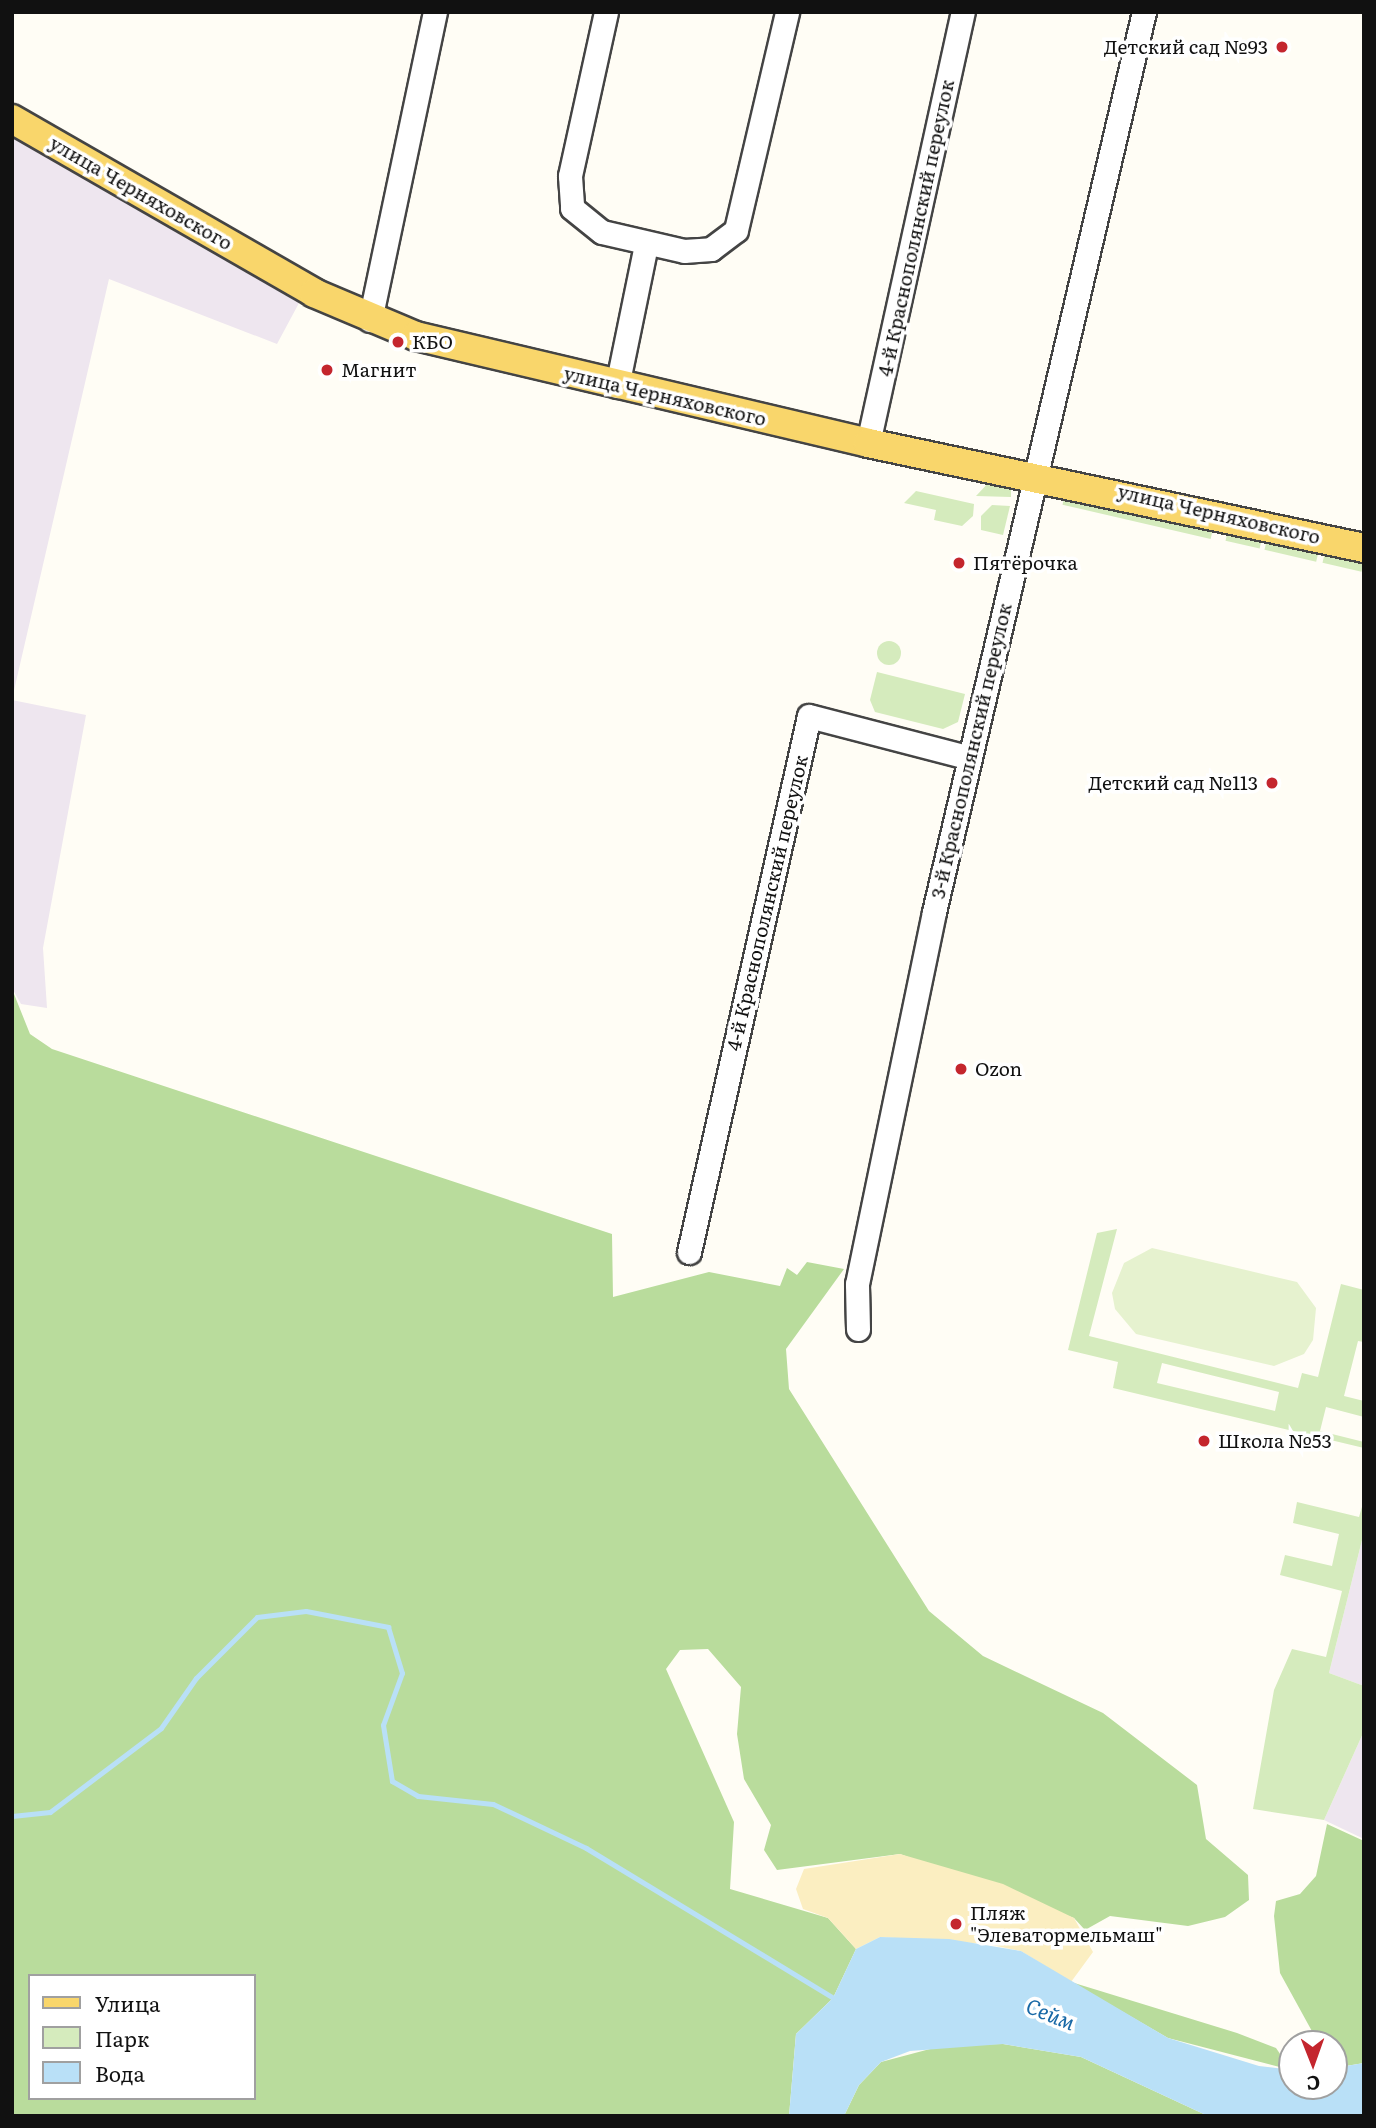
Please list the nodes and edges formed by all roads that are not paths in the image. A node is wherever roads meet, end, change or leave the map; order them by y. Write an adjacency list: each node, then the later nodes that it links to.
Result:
1 (435, 12): 8 (street)
2 (606, 12): 7 (street)
3 (787, 12): 7 (street)
4 (964, 12): 10 (street, 4-й Краснополянский переулок)
5 (1144, 12): 11 (street, 3-й Краснополянский переулок)
6 (12, 119): 8 (main road, улица Черняховского)
7 (646, 245): 9 (street)
8 (370, 320): 9 (main road, улица Черняховского)
9 (617, 386): 10 (main road, улица Черняховского)
10 (868, 443): 11 (main road, улица Черняховского)
11 (1037, 475): 12 (main road, улица Черняховского); 13 (street, 3-й Краснополянский переулок)
12 (1364, 548)
13 (970, 758): 14 (street, 4-й Краснополянский переулок); 15 (street, 3-й Краснополянский переулок)
14 (689, 1252)
15 (858, 1329)

